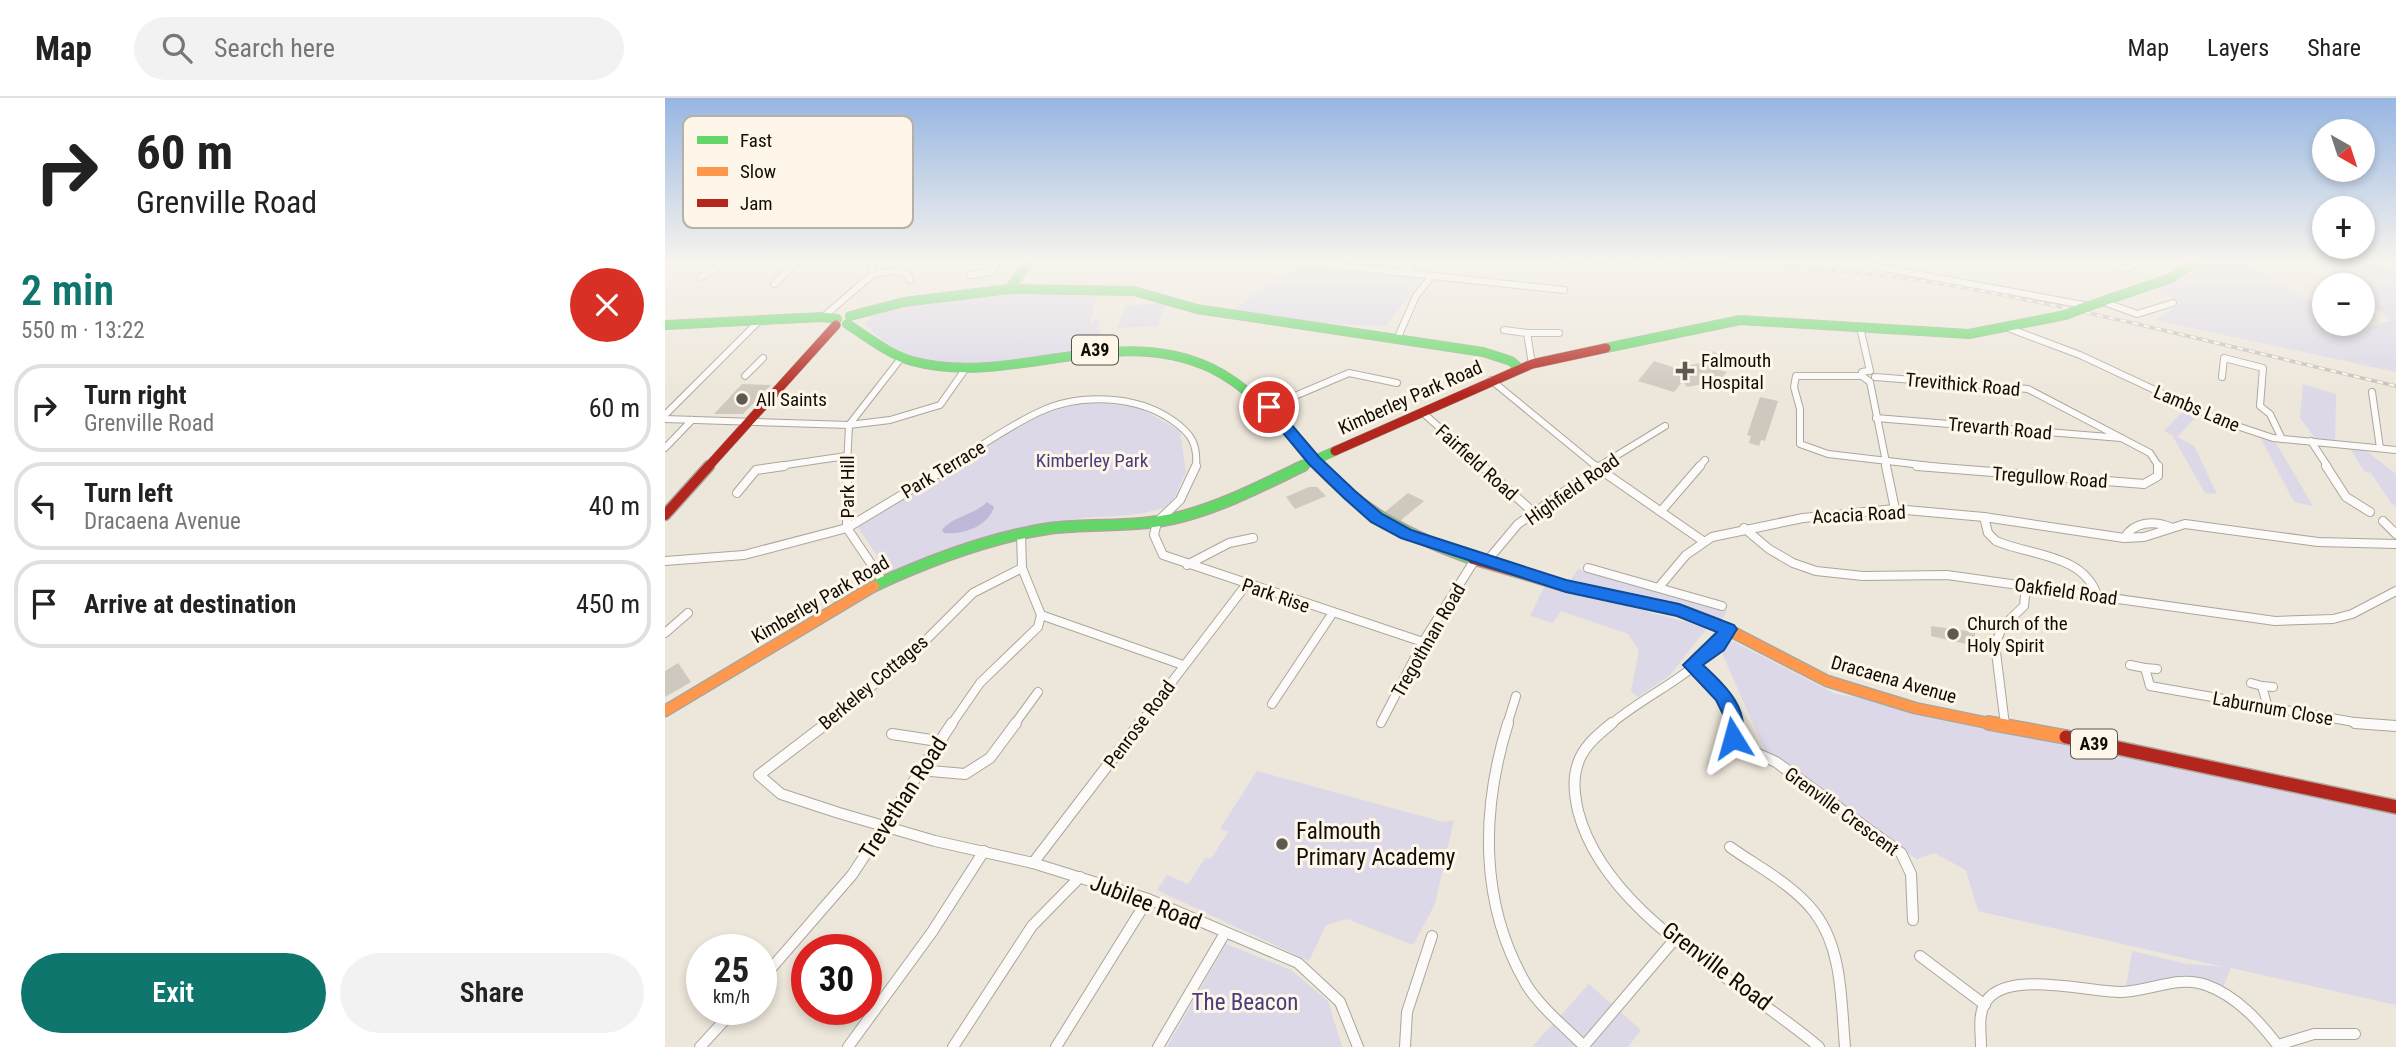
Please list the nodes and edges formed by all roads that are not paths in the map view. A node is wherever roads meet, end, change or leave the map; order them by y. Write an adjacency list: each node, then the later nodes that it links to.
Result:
1 (835, 306): 8 (street)
2 (890, 306): 10 (street)
3 (1198, 306): 17 (street)
4 (1411, 306): 17 (street)
5 (2089, 306): 13 (street, Kimberley Park Road, bridge)
6 (2111, 306): 7 (street)
7 (2166, 306)
8 (823, 317): 9 (street, A39); 10 (street, A39)
9 (761, 319): 11 (street, A39); 32 (street)
10 (843, 321): 19 (street, Dracaena Avenue / A39); 35 (street)
11 (665, 325)
12 (1860, 327): 13 (street, Kimberley Park Road); 20 (street, Kimberley Park Road); 23 (street)
13 (2008, 328): 39 (street, Lambs Lane)
14 (1504, 330): 15 (street)
15 (1527, 333): 16 (street); 20 (street)
16 (1559, 334)
17 (1398, 337): 22 (street)
18 (763, 358): 24 (street)
19 (902, 358): 21 (street, Dracaena Avenue / A39); 36 (street)
20 (1532, 363): 22 (street, Kimberley Park Road)
21 (966, 368): 30 (street, Dracaena Avenue / A39); 36 (street)
22 (1518, 368): 26 (street, Kimberley Park Road)
23 (1865, 373): 27 (street); 47 (street)
24 (745, 376)
25 (2222, 377): 39 (street)
26 (1491, 380): 31 (street, Kimberley Park Road); 48 (street)
27 (1873, 380): 33 (street); 38 (street, Trevithick Road)
28 (1397, 383): 30 (street)
29 (2372, 392): 42 (street)
30 (1269, 407): 45 (street, Dracaena Avenue / A39)
31 (1422, 412): 45 (street, Kimberley Park Road); 52 (street, Fairfield Road)
32 (665, 417): 34 (street)
33 (1877, 418): 38 (street, Trevarth Road); 47 (street)
34 (692, 420): 35 (street); 41 (street)
35 (747, 423): 36 (street); 54 (street)
36 (849, 425): 44 (street, Park Hill)
37 (1665, 426): 48 (street, Highfield Road)
38 (2124, 438): 47 (street, Tregullow Road)
39 (2281, 439): 40 (street, Lambs Lane)
40 (2311, 441): 42 (street, Lambs Lane); 53 (street)
41 (665, 448)
42 (2380, 449): 43 (street, Lambs Lane)
43 (2396, 450)
44 (846, 456): 49 (street); 59 (street, Park Hill)
45 (1314, 460): 57 (street, Kimberley Park Road); 67 (street, Dracaena Avenue / A39)
46 (1705, 460): 51 (street)
47 (1883, 463): 50 (street)
48 (1599, 469): 51 (street); 52 (street, Highfield Road)
49 (737, 494)
50 (1895, 509): 55 (street, Acacia Road); 60 (street, Acacia Road)
51 (1662, 510): 65 (street)
52 (1532, 512): 67 (street, Highfield Road)
53 (2371, 512)
54 (665, 515)
55 (1984, 517): 64 (street, Acacia Road); 77 (street)
56 (2383, 521): 62 (street)
57 (1157, 522): 59 (street, Park Terrace); 61 (street, Kimberley Park Road); 69 (street, Park Rise)
58 (2170, 527): 64 (street, Acacia Road); 64 (street, Acacia Road); 66 (street, Acacia Road)
59 (847, 528): 68 (street, Park Terrace); 72 (street, Park Hill)
60 (1744, 528): 65 (street, Acacia Road); 74 (street, Oakfield Road)
61 (1021, 533): 70 (street); 72 (street, Kimberley Park Road)
62 (2396, 534)
63 (1253, 538): 69 (street)
64 (2124, 538)
65 (1703, 541): 75 (street, Acacia Road)
66 (2396, 544)
67 (1482, 559): 82 (street, Dracaena Avenue / A39); 84 (street, Tregothnan Road)
68 (665, 561)
69 (1187, 565): 73 (street, Park Rise)
70 (1022, 568): 81 (street); 104 (street, Berkeley Cottages)
71 (1588, 568): 75 (street)
72 (882, 580): 97 (street, Kimberley Park Road)
73 (1246, 585): 80 (street, Park Rise); 85 (street, Penrose Road)
74 (2026, 586): 77 (street, Oakfield Road); 99 (street)
75 (1659, 587): 78 (street)
76 (2396, 591): 77 (street, Oakfield Road)
77 (2097, 595)
78 (1722, 606)
79 (688, 613): 83 (street)
80 (1332, 614): 84 (street, Park Rise); 95 (street)
81 (1041, 615): 85 (street); 102 (street, Trevethan Road)
82 (1728, 629): 86 (street, Grenville Road); 99 (street, Dracaena Avenue / A39)
83 (665, 633)
84 (1423, 642): 98 (street, Tregothnan Road)
85 (1183, 665): 109 (street, Penrose Road)
86 (1691, 665): 112 (street, Grenville Crescent); 115 (street, Grenville Road)
87 (2130, 666): 88 (street)
88 (2145, 668): 89 (street); 96 (street, Laburnum Close)
89 (2157, 669)
90 (2251, 683): 91 (street)
91 (2262, 686): 92 (street); 96 (street)
92 (2273, 687)
93 (1038, 692): 103 (street)
94 (1516, 696): 129 (street)
95 (1272, 704)
96 (2269, 708): 100 (street, Laburnum Close)
97 (665, 711)
98 (1381, 723)
99 (2005, 726): 105 (street, Dracaena Avenue / A39)
100 (2396, 726)
101 (892, 734): 102 (street)
102 (938, 741): 103 (street, Trevethan Road)
103 (919, 770): 106 (street, Trevethan Road)
104 (759, 775): 106 (street, Jubilee Road)
105 (2396, 807)
106 (887, 826): 108 (street, Jubilee Road); 117 (street, Trevethan Road)
107 (1730, 847): 131 (street)
108 (984, 851): 109 (street, Jubilee Road); 123 (street)
109 (1033, 863): 110 (street, Jubilee Road)
110 (1080, 877): 111 (street, Jubilee Road); 124 (street)
111 (1148, 899): 113 (street, Jubilee Road); 125 (street)
112 (1913, 920)
113 (1225, 933): 126 (street); 127 (street, Jubilee Road)
114 (1432, 936): 128 (street)
115 (1675, 939): 129 (street); 130 (street, Grenville Road)
116 (1920, 956): 118 (street)
117 (777, 963)
118 (1985, 1005): 121 (street); 132 (street)
119 (720, 1025): 122 (street)
120 (2355, 1034): 121 (street)
121 (2278, 1046)
122 (700, 1047)
123 (848, 1047)
124 (953, 1047)
125 (1056, 1047)
126 (1158, 1047)
127 (1358, 1047)
128 (1405, 1047)
129 (1584, 1047)
130 (1819, 1047)
131 (1845, 1047)
132 (1981, 1047)

